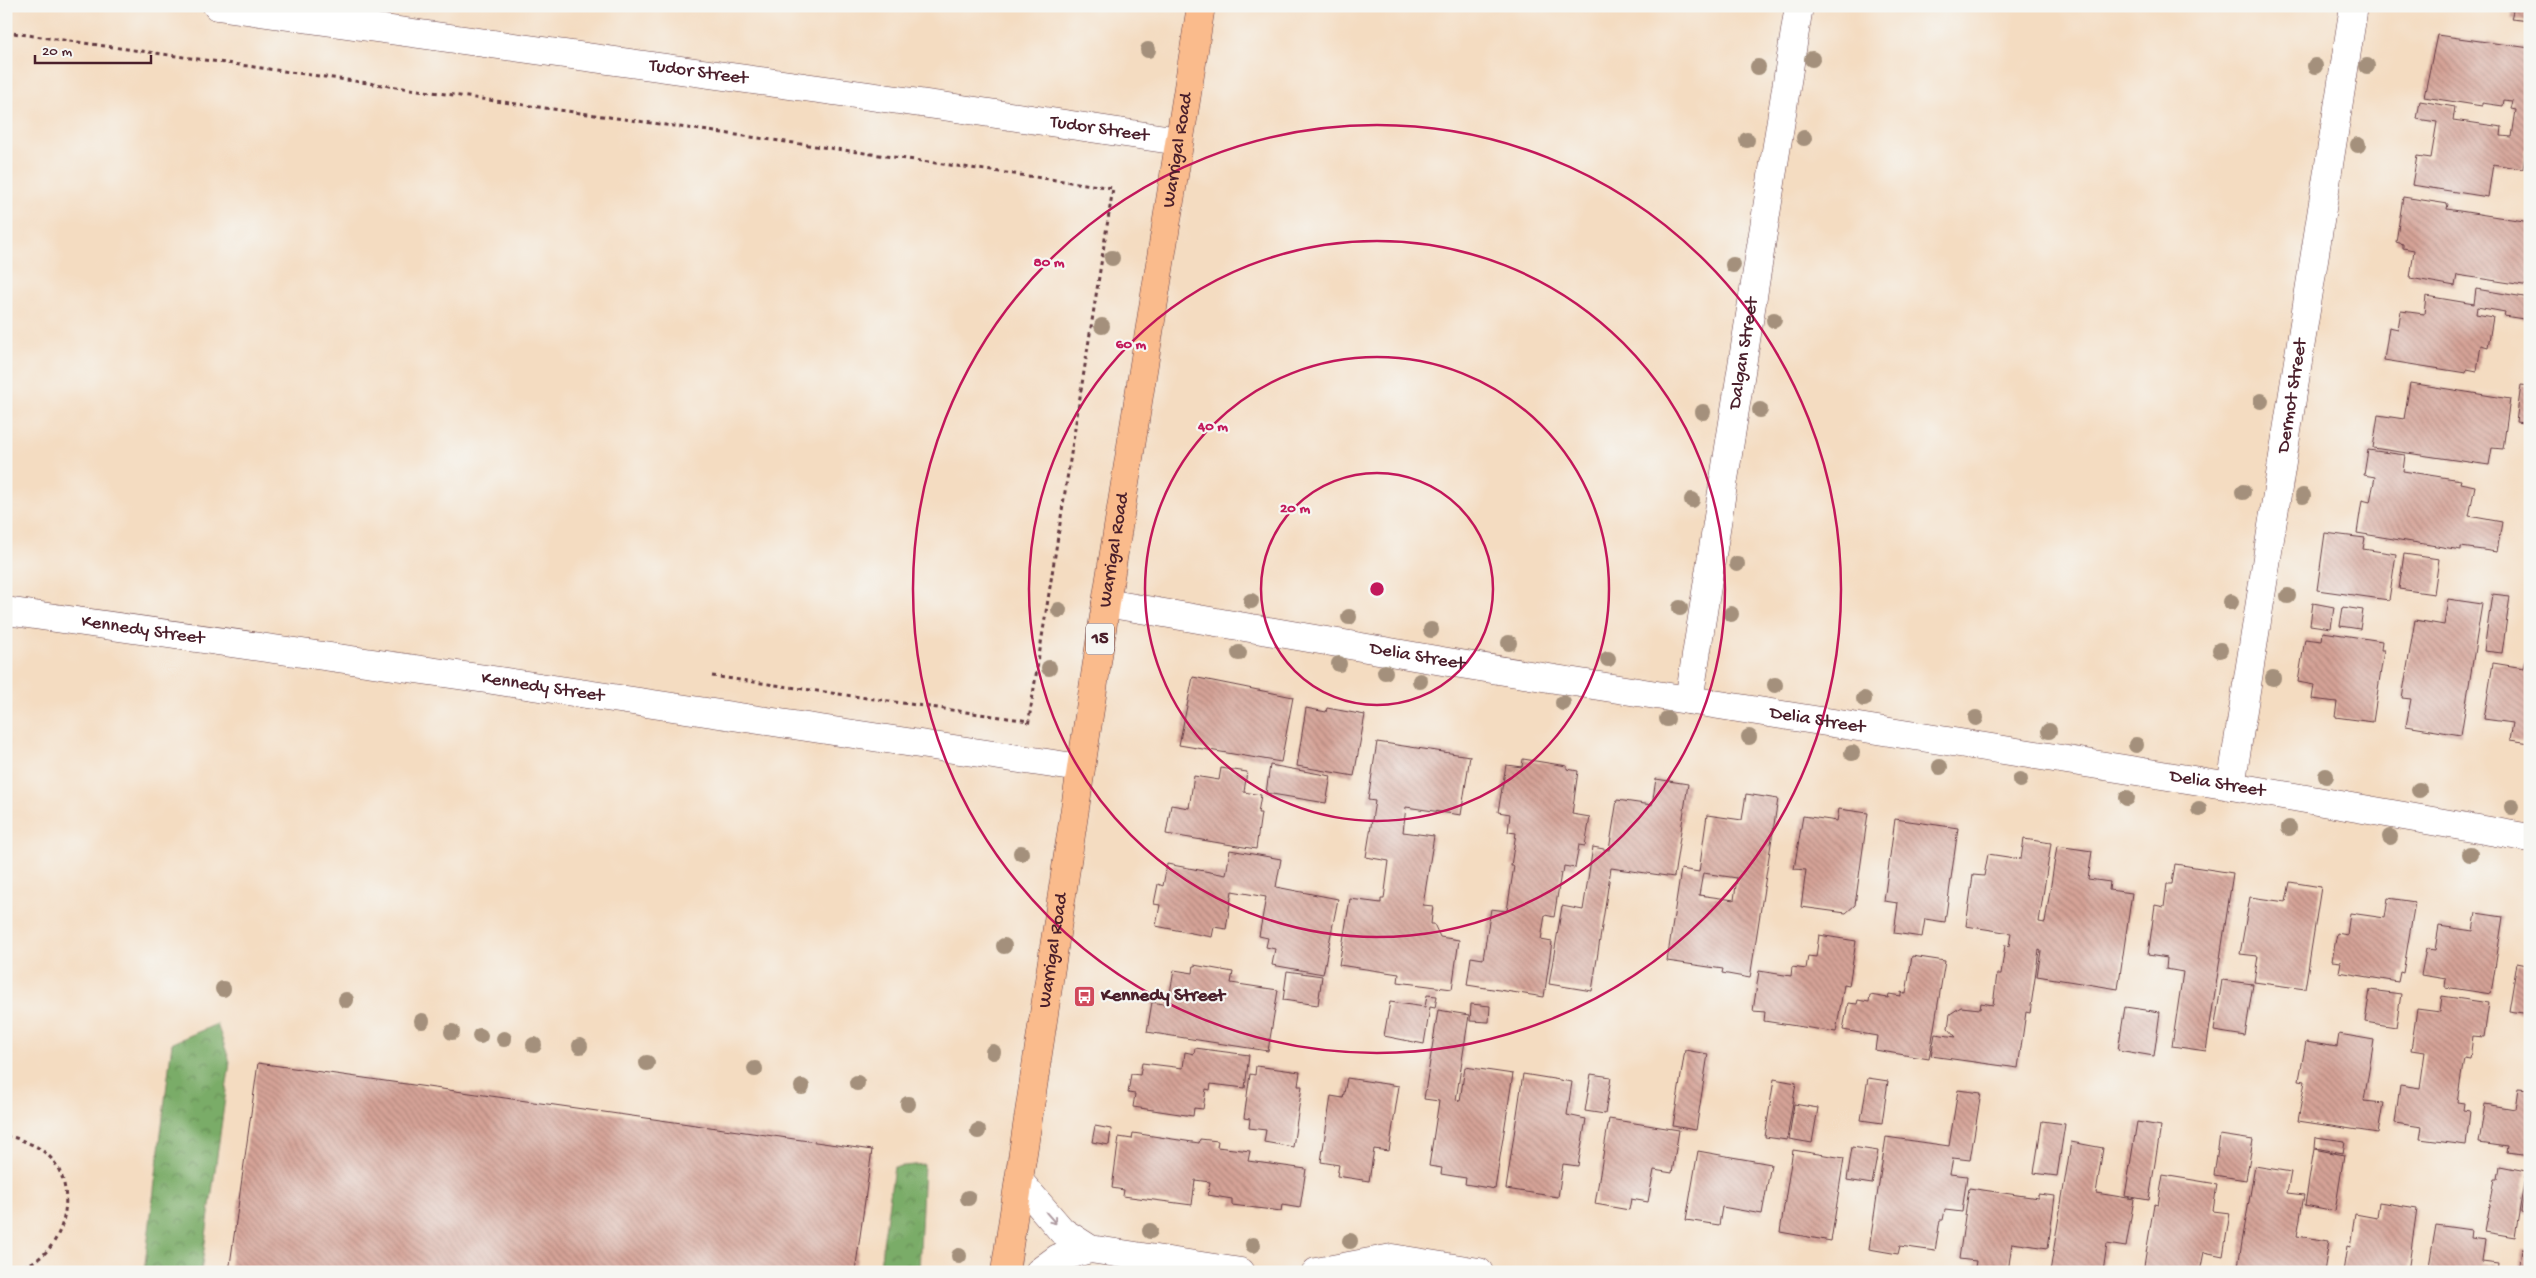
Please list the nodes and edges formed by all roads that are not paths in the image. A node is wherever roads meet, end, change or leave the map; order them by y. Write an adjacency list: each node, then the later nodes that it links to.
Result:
1 (217, 6): 5 (street, Tudor Street)
2 (1201, 6): 5 (highway, Warrigal Road / 15)
3 (1799, 6): 8 (street, Dalgan Street)
4 (2354, 6): 10 (street, Dermot Street)
5 (1179, 141): 6 (highway, Warrigal Road / 15)
6 (1106, 603): 8 (street, Delia Street); 9 (highway, Warrigal Road / 15)
7 (6, 611): 9 (street, Kennedy Street)
8 (1689, 700): 10 (street, Delia Street)
9 (1080, 768): 12 (highway, Warrigal Road / 15)
10 (2231, 786): 11 (street, Delia Street)
11 (2530, 838)
12 (1019, 1181): 13 (street, one-way to 13); 14 (highway, Warrigal Road / 15)
13 (1090, 1248): 15 (street); 16 (street)
14 (1004, 1272)
15 (1039, 1272)
16 (1241, 1272)
17 (1316, 1272): 18 (street)
18 (1479, 1272)

